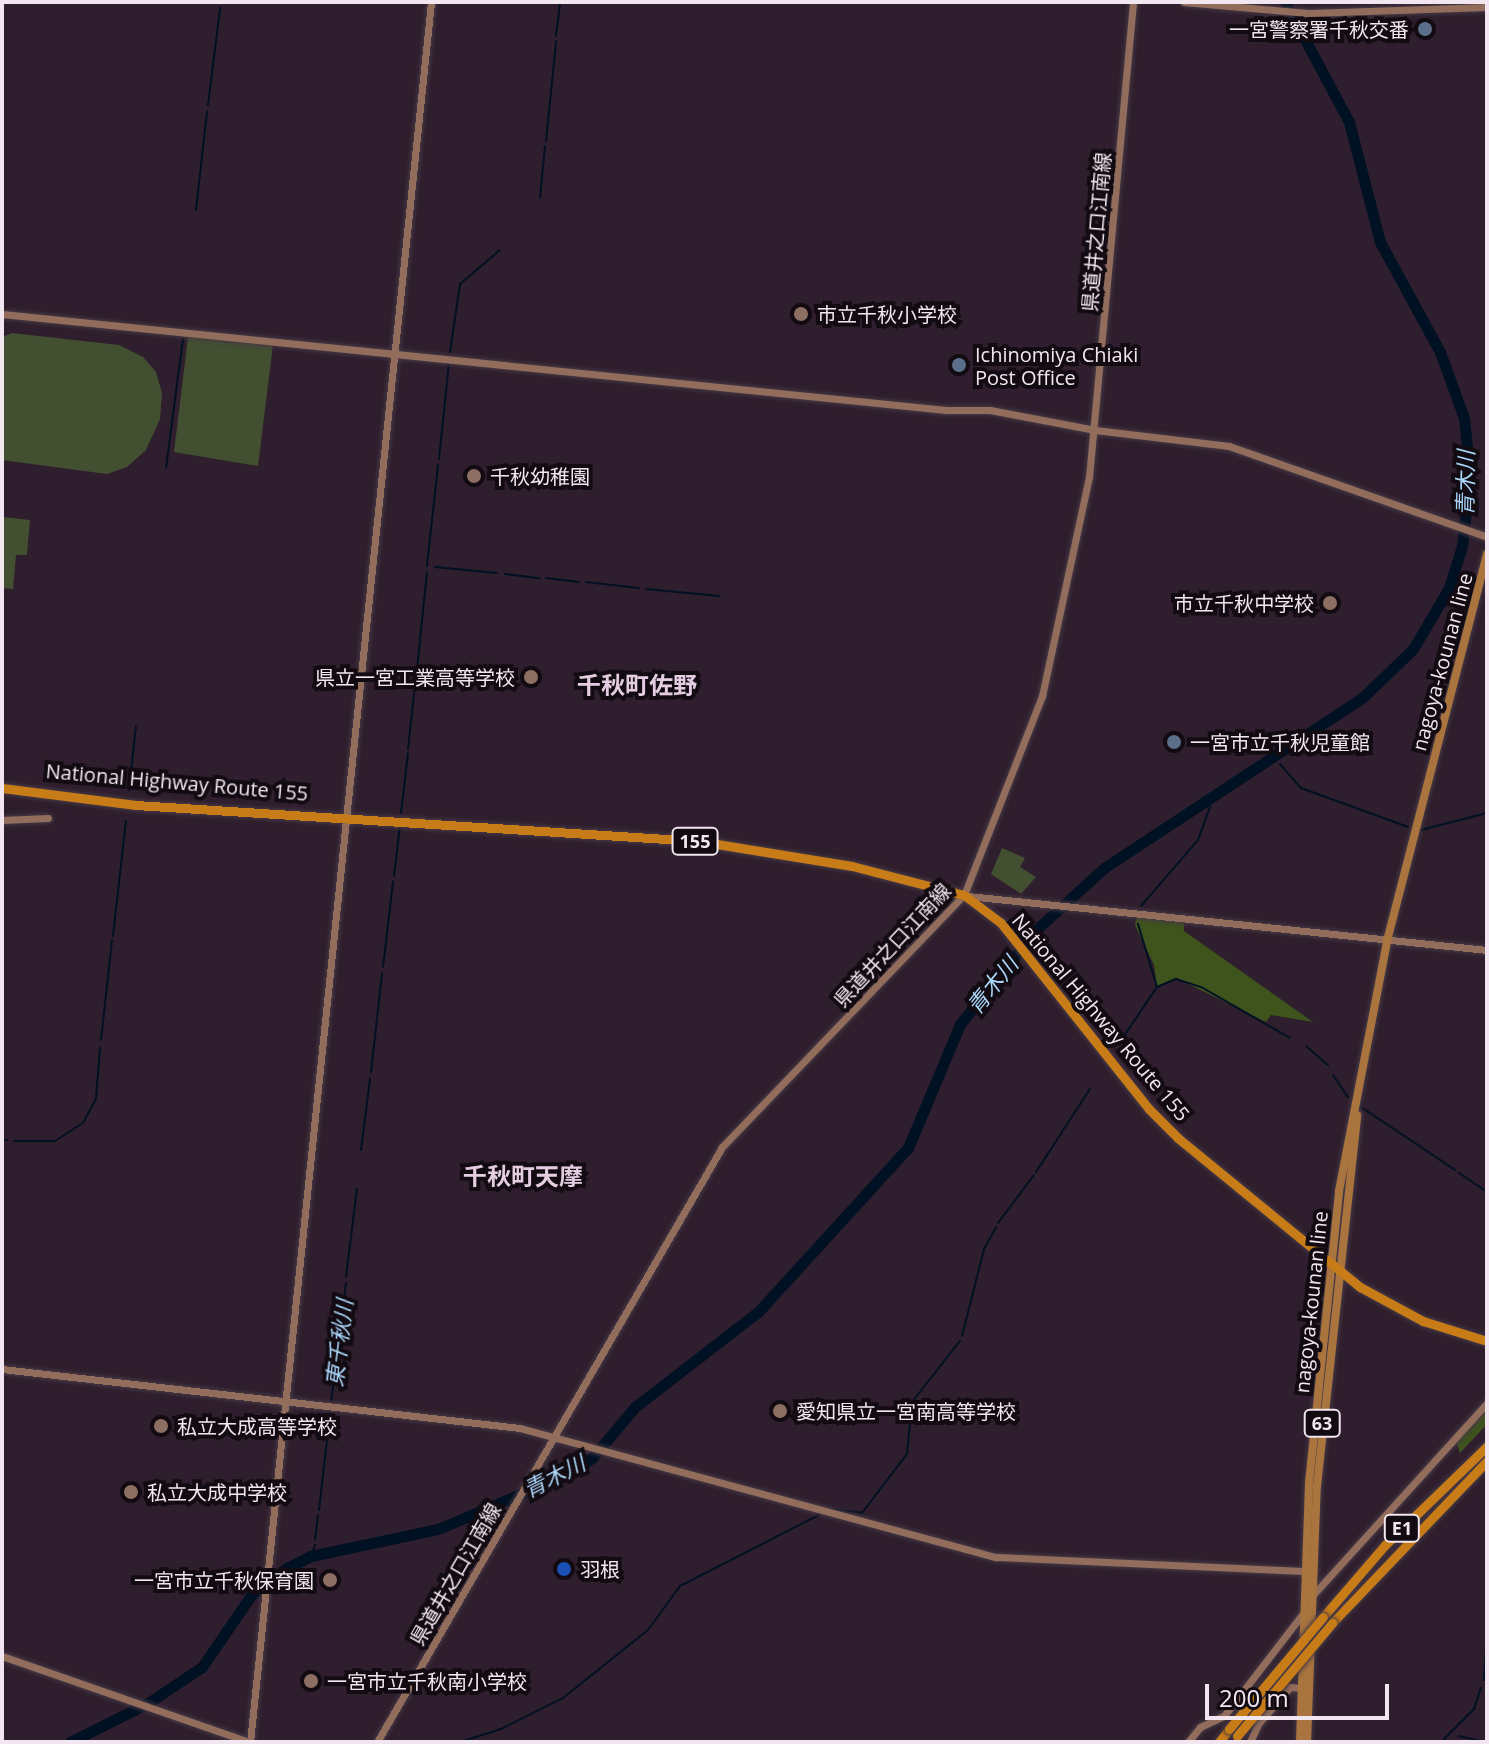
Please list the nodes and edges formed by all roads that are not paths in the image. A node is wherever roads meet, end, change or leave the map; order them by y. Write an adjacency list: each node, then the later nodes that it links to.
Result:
1 (431, 2): 6 (street)
2 (1133, 2): 7 (street, 県道井之口江南線)
3 (1184, 2): 4 (street)
4 (1487, 7)
5 (2, 314): 6 (street)
6 (394, 351): 7 (street); 11 (street)
7 (1095, 430): 8 (street); 14 (street, 県道井之口江南線)
8 (1487, 537)
9 (1487, 554): 15 (main road, nagoya-kounan line / 63)
10 (2, 785): 11 (highway, National Highway Route 155 / 155)
11 (348, 817): 14 (highway, National Highway Route 155 / 155); 20 (street)
12 (48, 818): 13 (street)
13 (2, 820)
14 (964, 895): 15 (street); 17 (highway, National Highway Route 155 / 155); 22 (street, 県道井之口江南線)
15 (1387, 941): 16 (street); 17 (main road, nagoya-kounan line / 63)
16 (1487, 950)
17 (1333, 1269): 18 (highway, National Highway Route 155 / 155); 25 (main road, nagoya-kounan line / 63); 26 (main road, nagoya-kounan line / 63)
18 (1487, 1341)
19 (2, 1369): 20 (street)
20 (282, 1402): 22 (street); 34 (street)
21 (1487, 1403): 26 (street)
22 (553, 1436): 25 (street); 35 (street, 県道井之口江南線)
23 (1487, 1446): 28 (highway, E1)
24 (1487, 1461): 28 (highway, E1)
25 (1305, 1571): 27 (main road, nagoya-kounan line / 63)
26 (1312, 1596): 27 (street); 39 (main road, nagoya-kounan line / 63)
27 (1303, 1614): 30 (main road, nagoya-kounan line / 63); 31 (street)
28 (1327, 1620): 32 (highway, E1, bridge)
29 (2, 1656): 34 (street)
30 (1301, 1688): 33 (street); 38 (main road, nagoya-kounan line / 63)
31 (1224, 1716): 33 (street); 36 (street)
32 (1233, 1736): 37 (highway, E1)
33 (1250, 1740)
34 (250, 1742)
35 (377, 1742)
36 (1188, 1742)
37 (1219, 1742)
38 (1300, 1742)
39 (1307, 1742)

